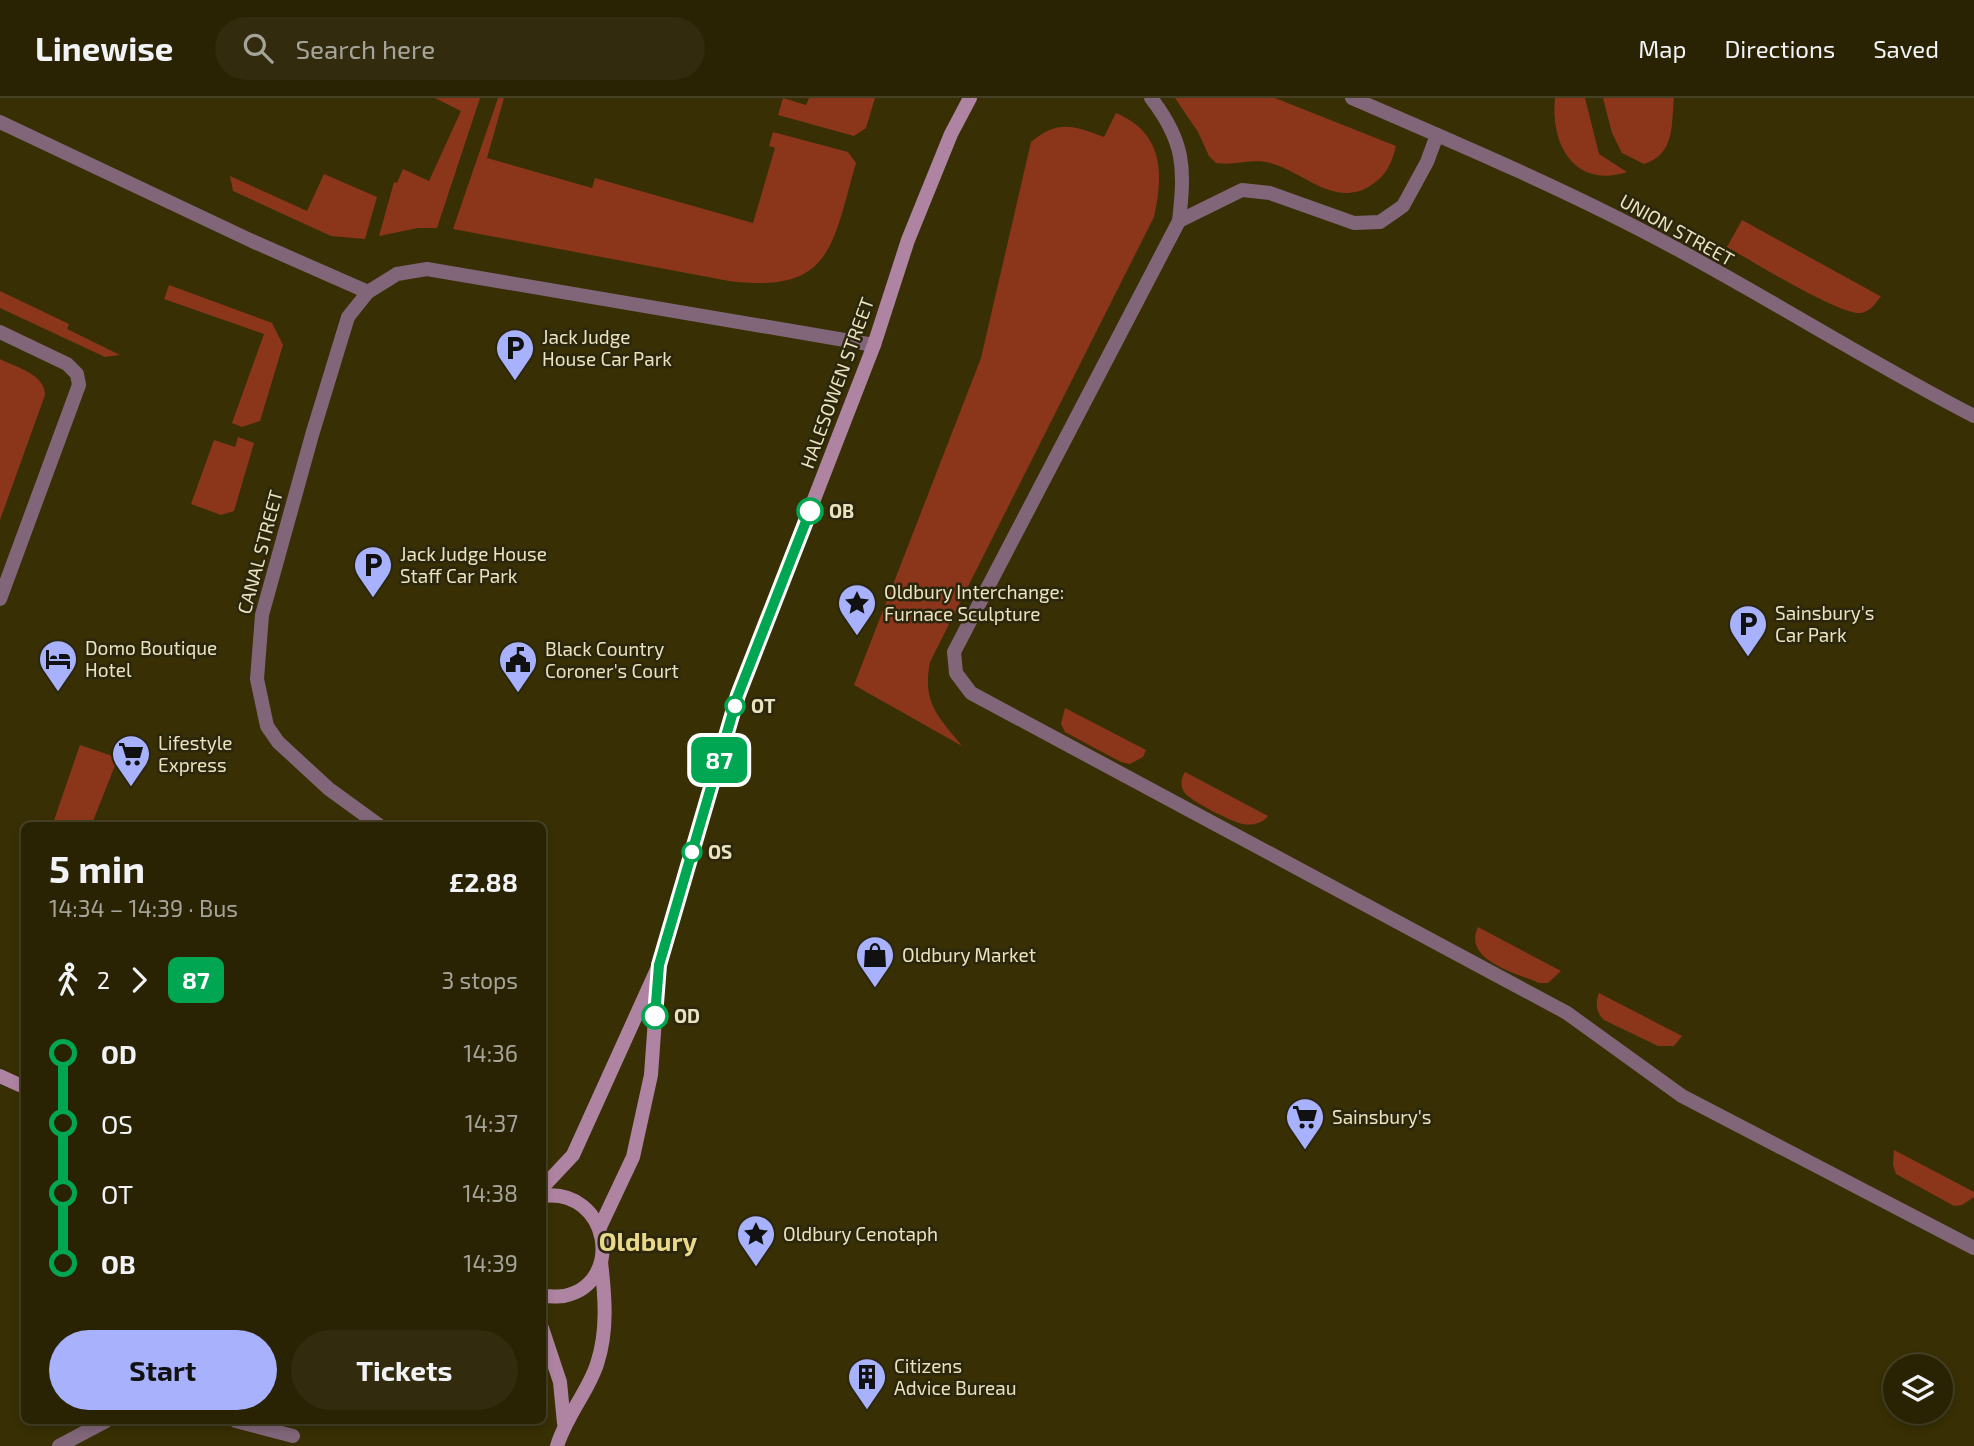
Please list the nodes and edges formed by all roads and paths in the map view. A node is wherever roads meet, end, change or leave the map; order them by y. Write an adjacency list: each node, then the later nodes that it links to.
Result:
1 (970, 98): 9 (main road, HALESOWEN STREET)
2 (1151, 98): 6 (street)
3 (1352, 98): 5 (street, UNION STREET)
4 (0, 122): 7 (street)
5 (1437, 135): 6 (street); 10 (street, UNION STREET)
6 (1179, 221): 19 (street)
7 (368, 292): 9 (street, CANAL STREET); 12 (street, CANAL STREET)
8 (0, 332): 11 (street)
9 (874, 345): 13 (main road, HALESOWEN STREET)
10 (1974, 416)
11 (0, 598)
12 (374, 822)
13 (659, 965): 16 (main road, HALESOWEN STREET); 18 (main road, HALESOWEN STREET)
14 (0, 1076): 15 (main road)
15 (21, 1086)
16 (546, 1184)
17 (546, 1196): 18 (main road)
18 (600, 1227): 20 (main road)
19 (1974, 1248)
20 (601, 1262): 21 (main road); 23 (main road)
21 (546, 1296)
22 (546, 1340): 23 (main road)
23 (564, 1423): 28 (main road)
24 (100, 1424): 27 (street)
25 (247, 1424): 26 (street)
26 (293, 1436)
27 (59, 1446)
28 (557, 1446)

